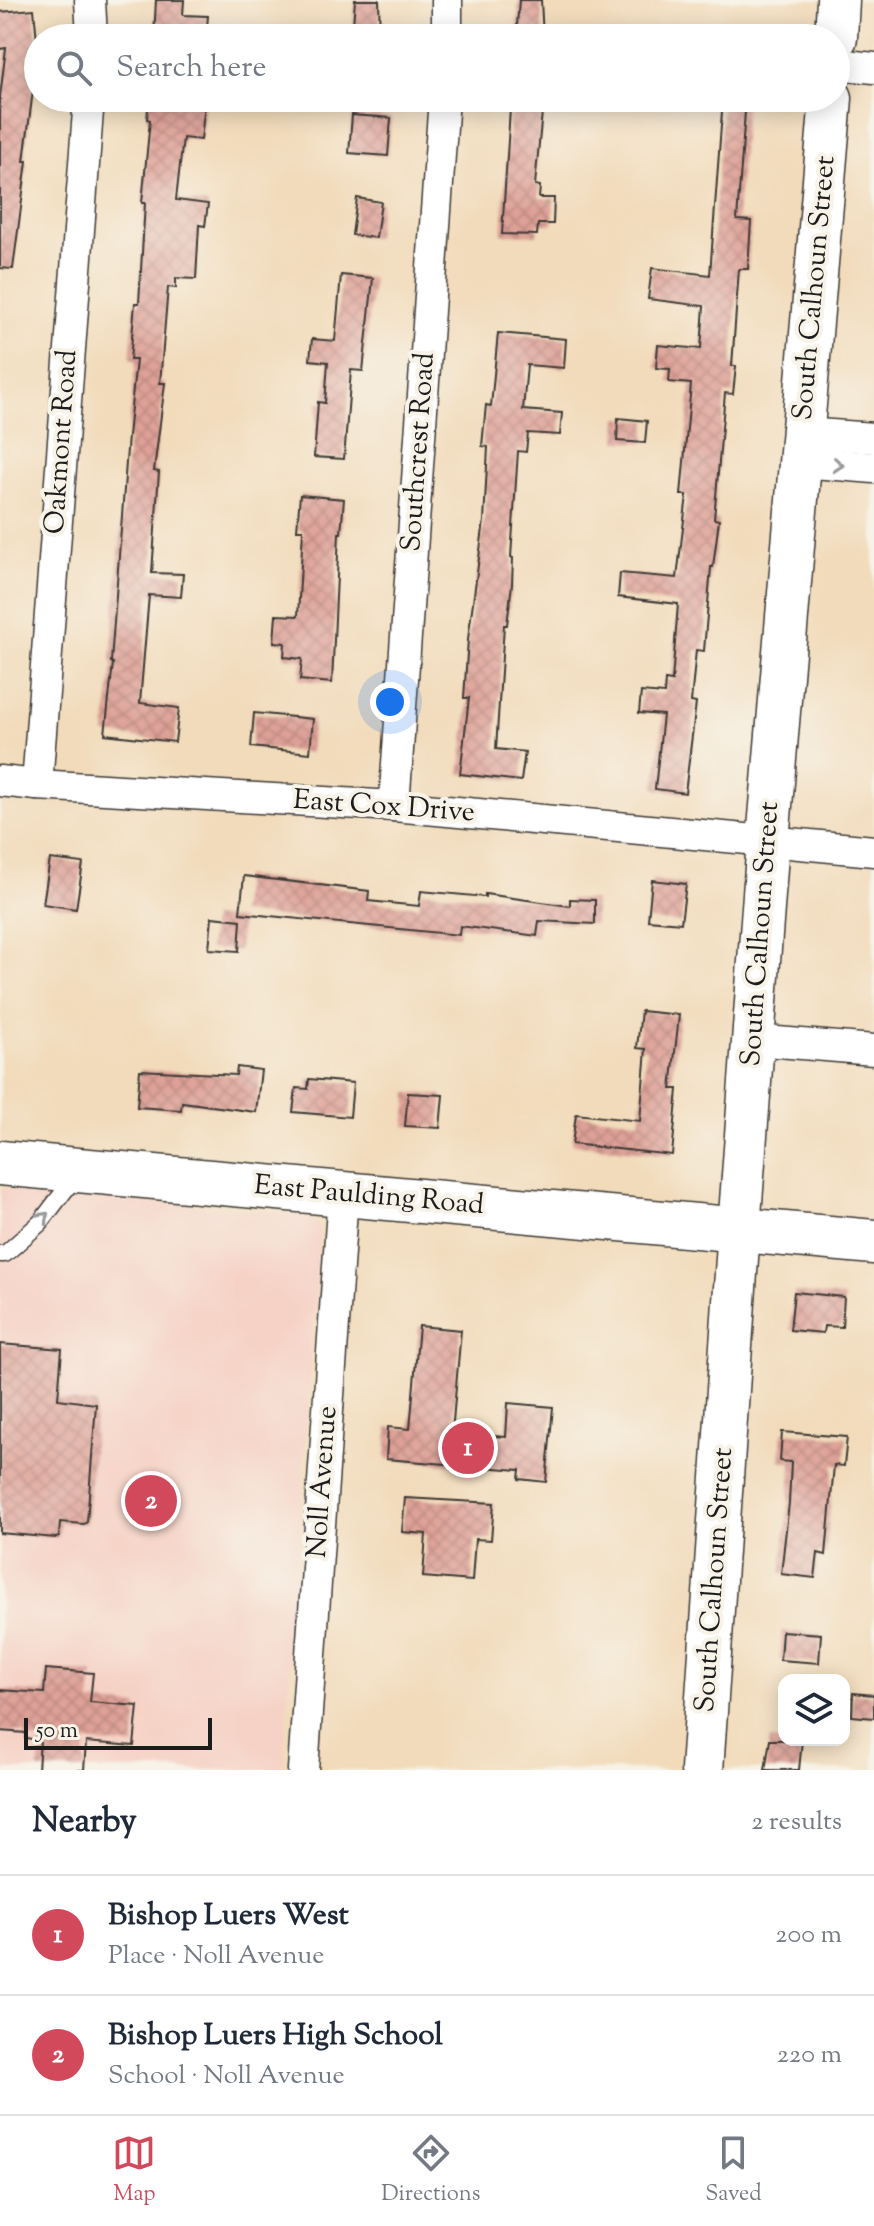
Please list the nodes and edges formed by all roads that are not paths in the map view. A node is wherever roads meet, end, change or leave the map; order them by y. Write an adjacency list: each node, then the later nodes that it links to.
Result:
1 (90, 0): 4 (street)
2 (447, 0): 5 (street)
3 (838, 0): 6 (street)
4 (91, 24)
5 (447, 24)
6 (837, 24)
7 (850, 65): 8 (street)
8 (874, 68)
9 (88, 112): 16 (street, Oakmont Road)
10 (443, 112): 17 (street, Southcrest Road)
11 (830, 112): 13 (street, South Calhoun Street)
12 (874, 438): 13 (street)
13 (802, 448): 14 (street, one-way to 14); 18 (street, South Calhoun Street)
14 (874, 468)
15 (0, 781): 16 (street, East Cox Drive)
16 (37, 785): 17 (street, East Cox Drive)
17 (394, 806): 18 (street, East Cox Drive)
18 (768, 841): 19 (street, East Cox Drive); 20 (street, South Calhoun Street)
19 (874, 851)
20 (753, 1040): 21 (street); 25 (street, South Calhoun Street)
21 (874, 1050)
22 (0, 1163): 23 (main road, East Paulding Road)
23 (80, 1170): 24 (main road, East Paulding Road); 27 (lane, one-way to 23)
24 (343, 1194): 25 (main road, East Paulding Road); 28 (street, Noll Avenue)
25 (739, 1229): 26 (main road, East Paulding Road); 29 (street, South Calhoun Street)
26 (874, 1242)
27 (0, 1254)
28 (303, 1770)
29 (702, 1770)

